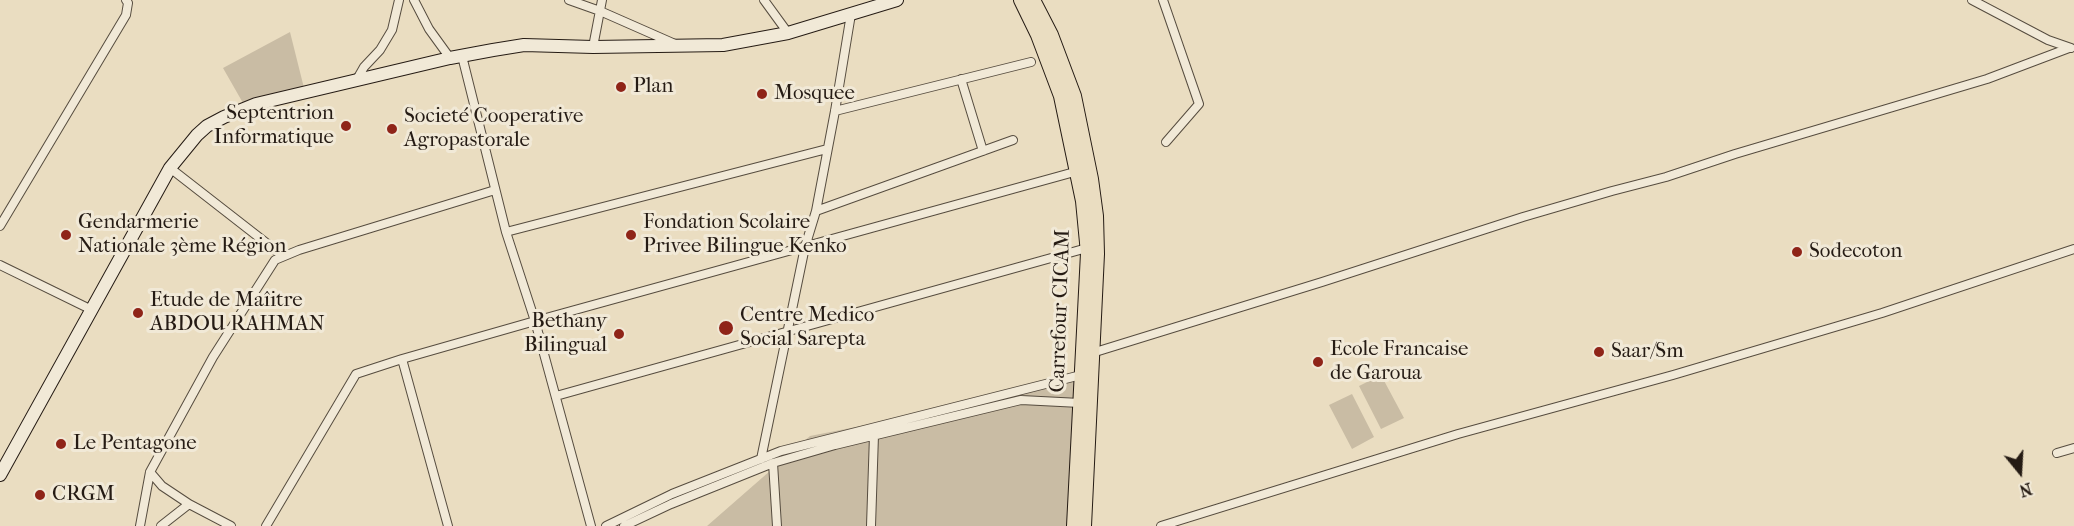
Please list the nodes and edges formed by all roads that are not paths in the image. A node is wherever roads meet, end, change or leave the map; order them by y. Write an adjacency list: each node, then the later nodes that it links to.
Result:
1 (126, 0): 31 (street)
2 (399, 0): 21 (street)
3 (414, 0): 18 (street)
4 (569, 0): 12 (street)
5 (602, 0): 12 (street)
6 (764, 0): 14 (street)
7 (897, 0): 13 (street)
8 (1021, 0): 28 (main road, Carrefour CICAM)
9 (1034, 0): 41 (main road)
10 (1163, 0): 24 (street)
11 (1972, 0): 17 (street)
12 (600, 11): 15 (street); 16 (street)
13 (851, 14): 14 (street); 22 (street)
14 (788, 33): 15 (street)
15 (681, 46): 16 (street)
16 (593, 47): 18 (street)
17 (2072, 47): 41 (street)
18 (456, 57): 21 (street); 29 (street)
19 (1031, 62): 20 (street)
20 (961, 79): 22 (street); 26 (street)
21 (356, 82): 27 (street)
22 (835, 111): 25 (street)
23 (1013, 140): 26 (street)
24 (1166, 142)
25 (827, 149): 30 (street); 32 (street)
26 (983, 151): 30 (street)
27 (170, 168): 36 (street); 38 (street)
28 (1078, 171): 33 (street); 34 (main road, Carrefour CICAM)
29 (495, 190): 32 (street); 36 (street)
30 (816, 211): 33 (street)
31 (0, 226)
32 (506, 232): 39 (street)
33 (805, 247): 39 (street); 40 (street)
34 (1087, 248): 40 (street); 43 (main road, Carrefour CICAM)
35 (2074, 249): 66 (street)
36 (283, 256): 51 (street)
37 (0, 265): 38 (street)
38 (92, 310): 52 (street)
39 (535, 321): 42 (street); 44 (street)
40 (788, 330): 44 (street); 49 (street)
41 (1092, 353): 65 (main road)
42 (402, 359): 57 (street); 58 (street)
43 (1081, 375): 45 (main road, Carrefour CICAM); 49 (street)
44 (556, 396): 59 (street)
45 (1080, 403): 46 (street); 64 (main road, Carrefour CICAM)
46 (874, 435): 50 (street); 63 (street)
47 (2074, 448): 48 (street)
48 (2057, 453)
49 (761, 459): 60 (street)
50 (773, 463): 61 (street); 62 (street)
51 (150, 472): 53 (street); 54 (street)
52 (0, 475)
53 (189, 504): 55 (street); 56 (street)
54 (140, 526)
55 (162, 526)
56 (231, 526)
57 (266, 526)
58 (448, 526)
59 (591, 526)
60 (606, 526)
61 (624, 526)
62 (777, 526)
63 (871, 526)
64 (1074, 526)
65 (1084, 526)
66 (1161, 526)

